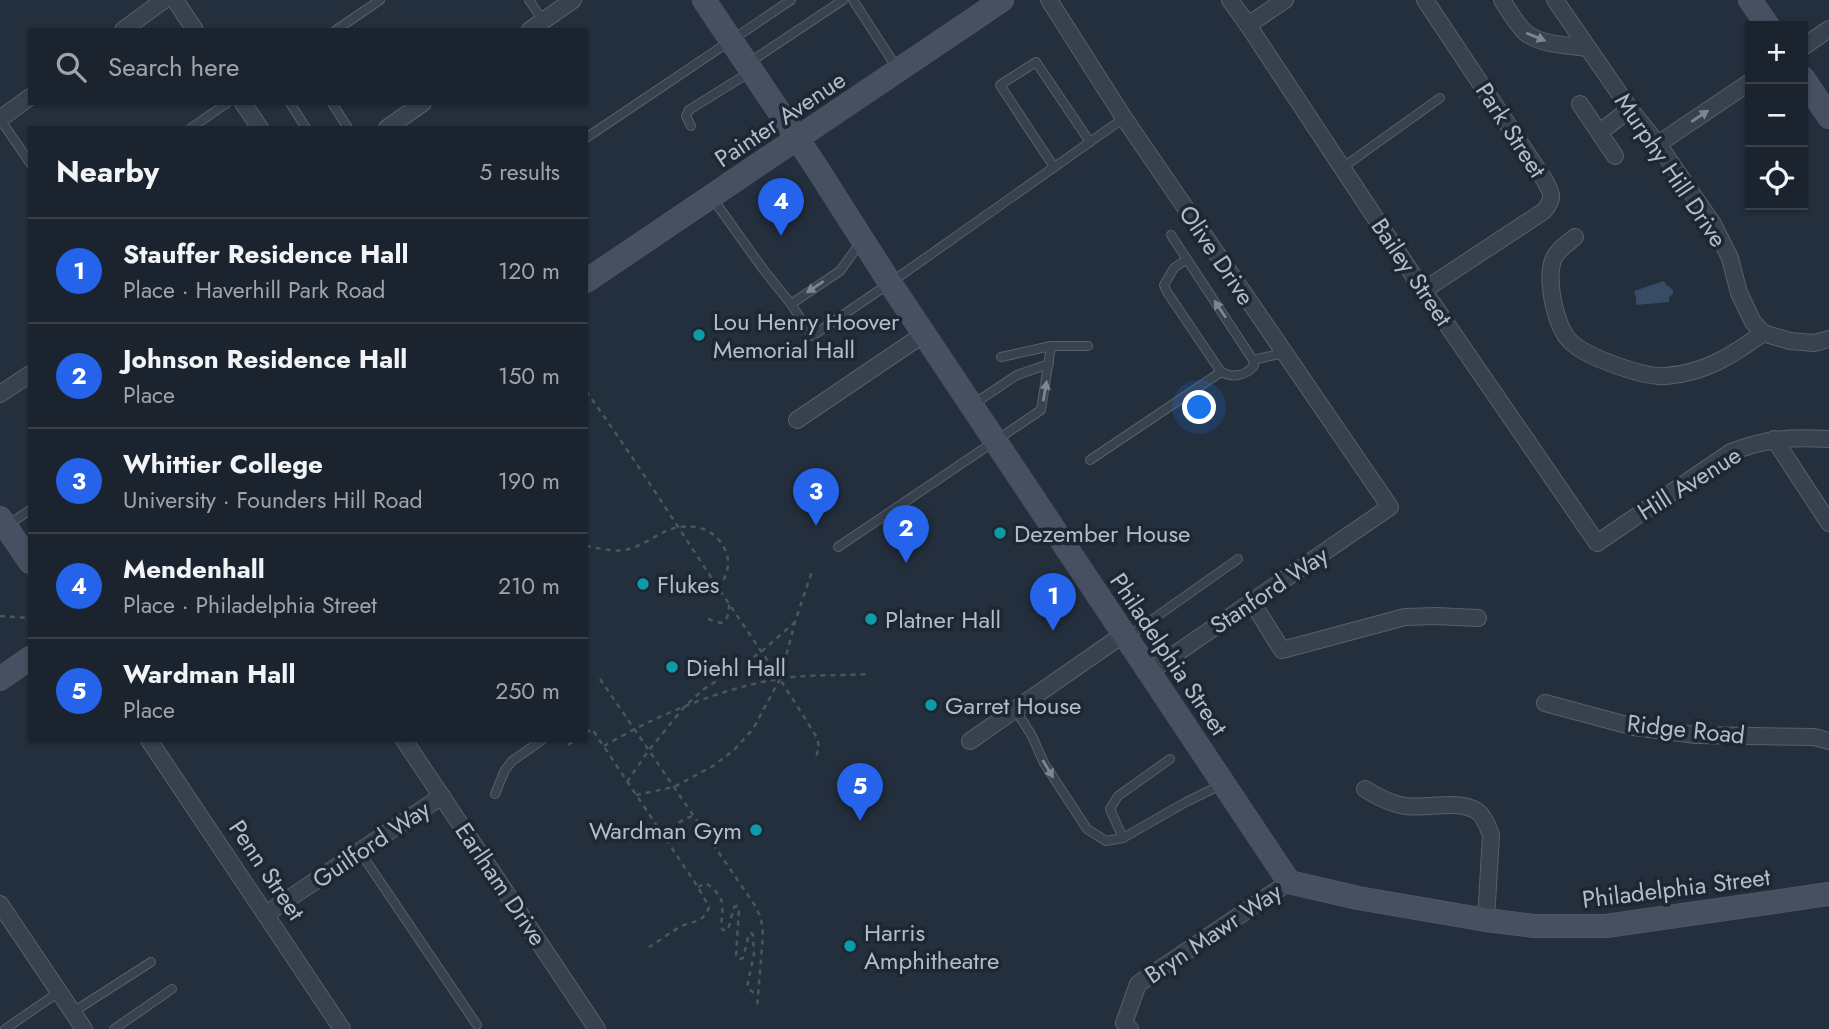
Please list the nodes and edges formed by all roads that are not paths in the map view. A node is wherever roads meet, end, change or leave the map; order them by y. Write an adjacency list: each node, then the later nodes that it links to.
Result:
1 (164, 0): 21 (street)
2 (175, 0): 22 (street)
3 (380, 0): 23 (lane)
4 (529, 0): 20 (lane)
5 (573, 0): 20 (street)
6 (705, 0): 25 (street, Philadelphia Street)
7 (791, 0): 25 (lane)
8 (843, 0): 28 (lane)
9 (853, 0): 29 (lane)
10 (1002, 0): 29 (street, Painter Avenue)
11 (1049, 0): 42 (street, Olive Drive)
12 (1230, 0): 19 (street, Bailey Street)
13 (1285, 0): 19 (street)
14 (1426, 0): 66 (street, Park Street)
15 (1502, 0): 27 (street, one-way to 27)
16 (1555, 0): 27 (street, Murphy Hill Drive)
17 (1750, 0): 18 (street)
18 (1765, 21)
19 (1248, 24): 58 (street, Bailey Street)
20 (536, 25)
21 (126, 28)
22 (194, 28)
23 (339, 28)
24 (1829, 29): 26 (street)
25 (732, 40): 28 (street, Philadelphia Street); 51 (lane)
26 (1808, 44)
27 (1587, 48): 40 (street, Murphy Hill Drive)
28 (750, 67): 49 (lane); 52 (street, Philadelphia Street)
29 (898, 70): 52 (street, Painter Avenue)
30 (1747, 84): 54 (street, one-way to 30)
31 (1807, 84): 41 (street)
32 (28, 98): 43 (street)
33 (1440, 98): 58 (lane)
34 (1580, 104): 50 (street)
35 (224, 105): 44 (lane)
36 (244, 105): 45 (street)
37 (291, 105): 46 (lane)
38 (333, 105): 47 (lane)
39 (420, 105): 48 (street)
40 (1630, 109): 50 (street); 54 (street, Murphy Hill Drive)
41 (1829, 117)
42 (1124, 118): 53 (lane); 73 (street, Olive Drive)
43 (0, 119): 56 (lane)
44 (194, 126)
45 (259, 126)
46 (305, 126)
47 (347, 126)
48 (390, 126)
49 (691, 126)
50 (1600, 132): 55 (street)
51 (588, 137)
52 (797, 138): 59 (street, Painter Avenue); 62 (street, Philadelphia Street)
53 (1090, 142): 57 (lane); 57 (lane)
54 (1658, 144): 68 (street, Murphy Hill Drive)
55 (1615, 156)
56 (28, 160)
57 (1054, 167): 65 (lane)
58 (1342, 168): 66 (street, Bailey Street)
59 (711, 197): 64 (street, Painter Avenue); 67 (lane)
60 (1171, 235): 63 (lane)
61 (1575, 237): 68 (street)
62 (863, 240): 65 (street, Philadelphia Street); 67 (lane, one-way to 67)
63 (1186, 259): 75 (lane, one-way to 63); 77 (lane)
64 (588, 280)
65 (890, 283): 67 (lane); 69 (street, Philadelphia Street)
66 (1424, 290): 90 (street, Bailey Street)
67 (791, 304)
68 (1763, 333): 70 (street)
69 (924, 334): 80 (street, Philadelphia Street); 81 (street)
70 (1829, 339)
71 (1051, 345): 72 (lane); 74 (lane); 76 (lane)
72 (1088, 346)
73 (1284, 353): 75 (lane); 86 (street, Olive Drive)
74 (1001, 357)
75 (1253, 360): 77 (lane)
76 (1049, 364): 80 (lane); 84 (lane, one-way to 76)
77 (1221, 372): 85 (lane)
78 (28, 375): 79 (street)
79 (0, 394)
80 (972, 406): 84 (street, Philadelphia Street)
81 (797, 420)
82 (1774, 439): 83 (street, Hill Avenue); 89 (street); 90 (street, Hill Avenue)
83 (1829, 439)
84 (996, 441): 91 (lane); 96 (street, Philadelphia Street)
85 (1090, 460)
86 (1390, 508): 94 (street, Stanford Way)
87 (28, 511): 88 (lane)
88 (3, 522): 92 (street)
89 (1829, 523)
90 (1597, 543)
91 (838, 547)
92 (28, 559)
93 (1238, 559): 96 (lane)
94 (1252, 602): 95 (street); 98 (street, Stanford Way)
95 (1478, 618)
96 (1125, 636): 98 (street, Philadelphia Street); 101 (street)
97 (28, 659): 99 (street)
98 (1149, 672): 108 (street, Philadelphia Street)
99 (0, 679)
100 (1545, 703): 103 (street, Ridge Road)
101 (1015, 709): 102 (street); 112 (lane, one-way to 112)
102 (970, 741)
103 (1829, 741)
104 (150, 742): 117 (street, Penn Street)
105 (405, 742): 111 (street, Earlham Drive)
106 (539, 742): 110 (lane)
107 (1170, 759): 112 (lane)
108 (1223, 783): 112 (lane); 114 (street, Philadelphia Street)
109 (1365, 789): 118 (street)
110 (495, 794)
111 (442, 796): 113 (street, Guilford Way); 128 (street, Earlham Drive)
112 (1123, 838)
113 (360, 852): 117 (street, Guilford Way); 123 (lane)
114 (1289, 882): 118 (street, Philadelphia Street); 129 (street, Bryn Mawr Way)
115 (1829, 894): 118 (street, Philadelphia Street)
116 (1, 908): 121 (street)
117 (266, 914): 127 (street, Penn Street)
118 (1486, 920)
119 (151, 962): 122 (lane)
120 (172, 989): 126 (lane)
121 (59, 992): 122 (street); 124 (lane)
122 (73, 1012): 125 (street)
123 (477, 1025)
124 (5, 1029)
125 (84, 1029)
126 (114, 1029)
127 (342, 1029)
128 (597, 1029)
129 (1130, 1029)

